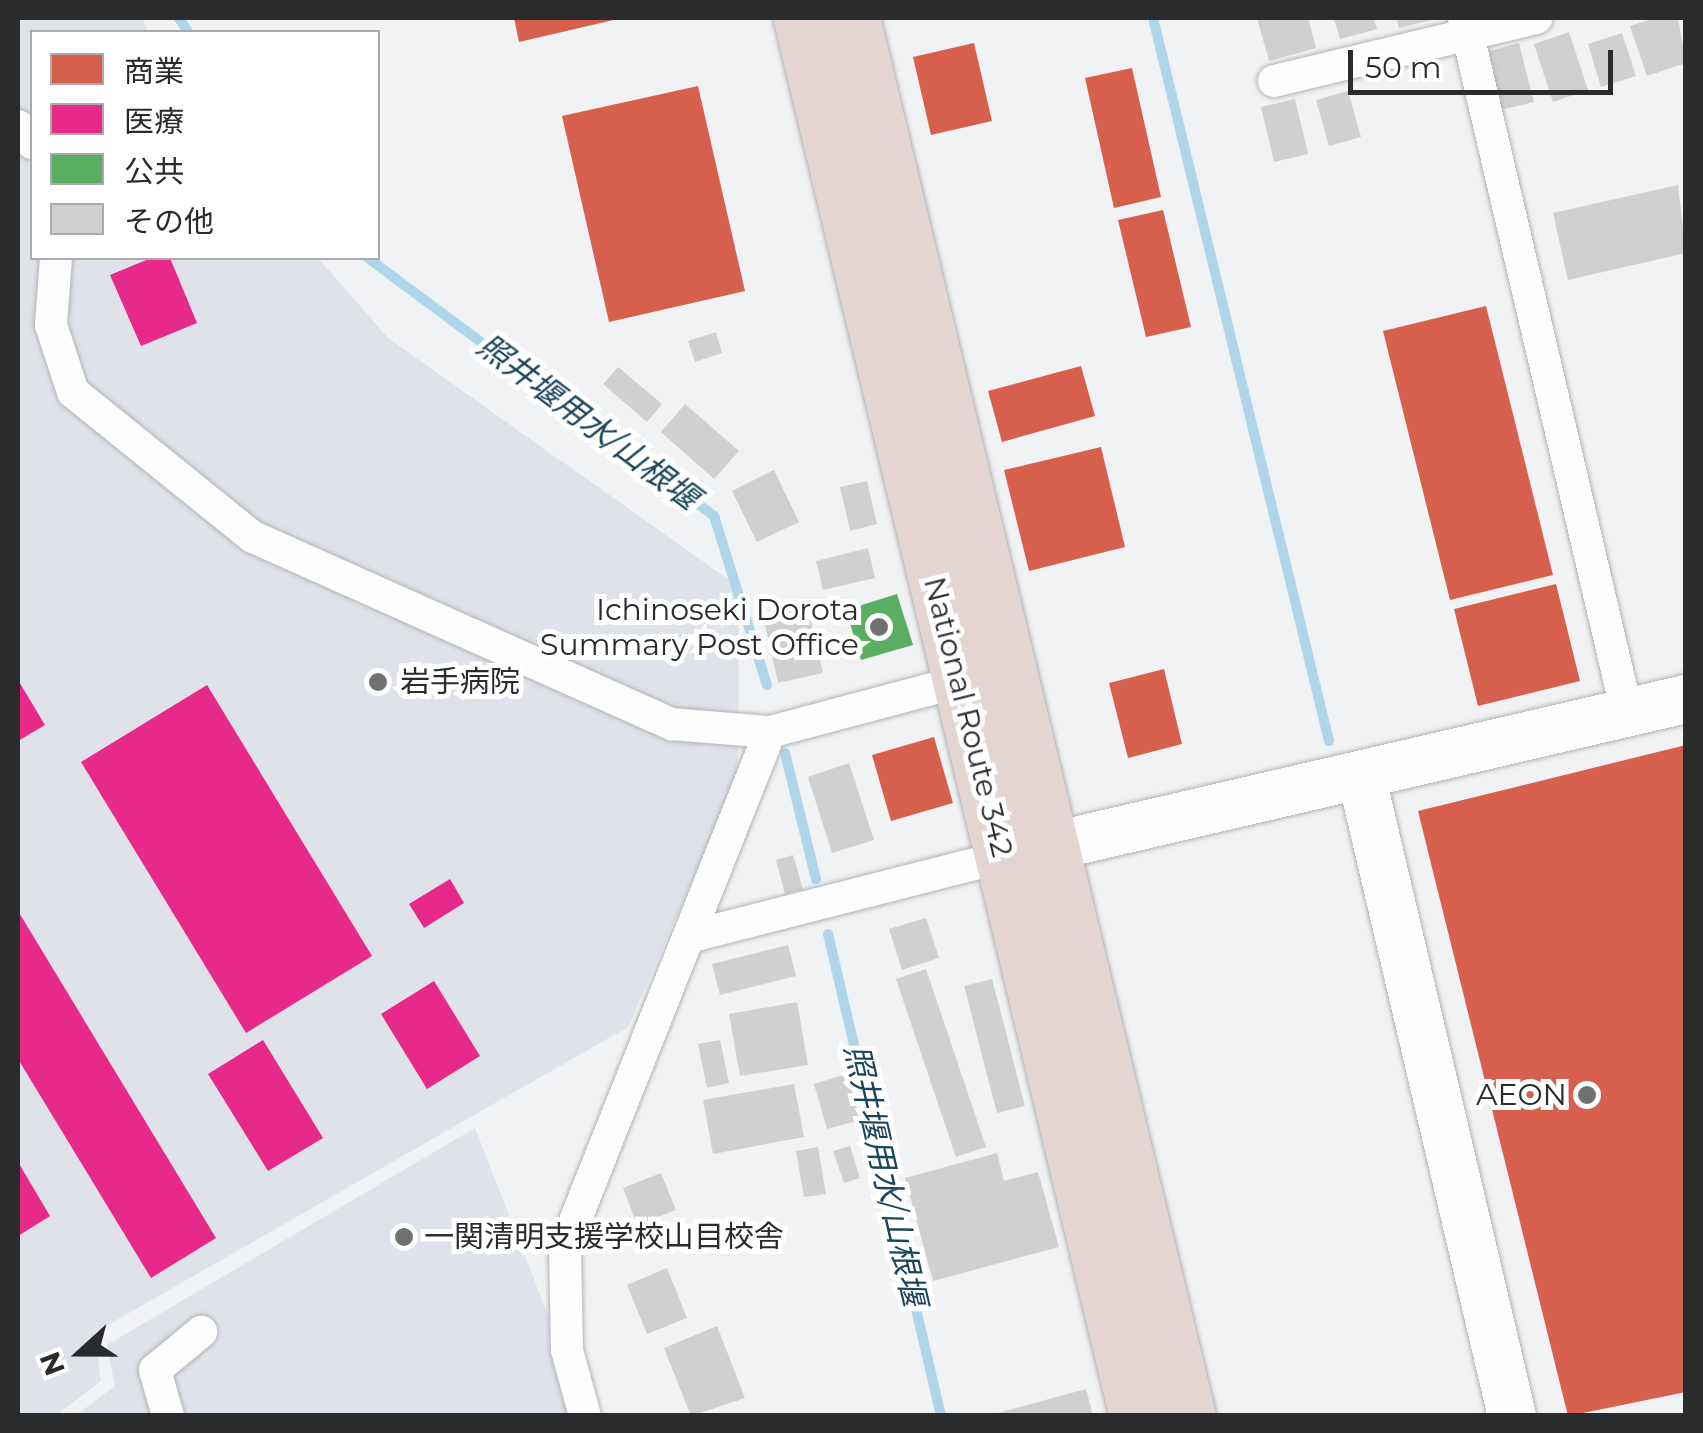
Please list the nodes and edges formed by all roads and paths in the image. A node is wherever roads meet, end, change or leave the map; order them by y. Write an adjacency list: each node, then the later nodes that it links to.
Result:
1 (801, 18): 7 (highway, National Route 342)
2 (852, 18): 12 (highway, National Route 342)
3 (1536, 18): 4 (street)
4 (1466, 26): 5 (street); 9 (street)
5 (1274, 81)
6 (56, 260): 10 (street)
7 (958, 682): 10 (street); 12 (highway, National Route 342)
8 (1686, 699): 9 (street)
9 (1627, 713): 11 (street)
10 (770, 732): 13 (street)
11 (1362, 779): 12 (street); 19 (street)
12 (1026, 854): 13 (street); 17 (highway, National Route 342); 18 (highway, National Route 342)
13 (692, 936): 16 (street)
14 (201, 1332): 15 (street)
15 (168, 1416)
16 (585, 1416)
17 (1137, 1416)
18 (1188, 1416)
19 (1512, 1416)

